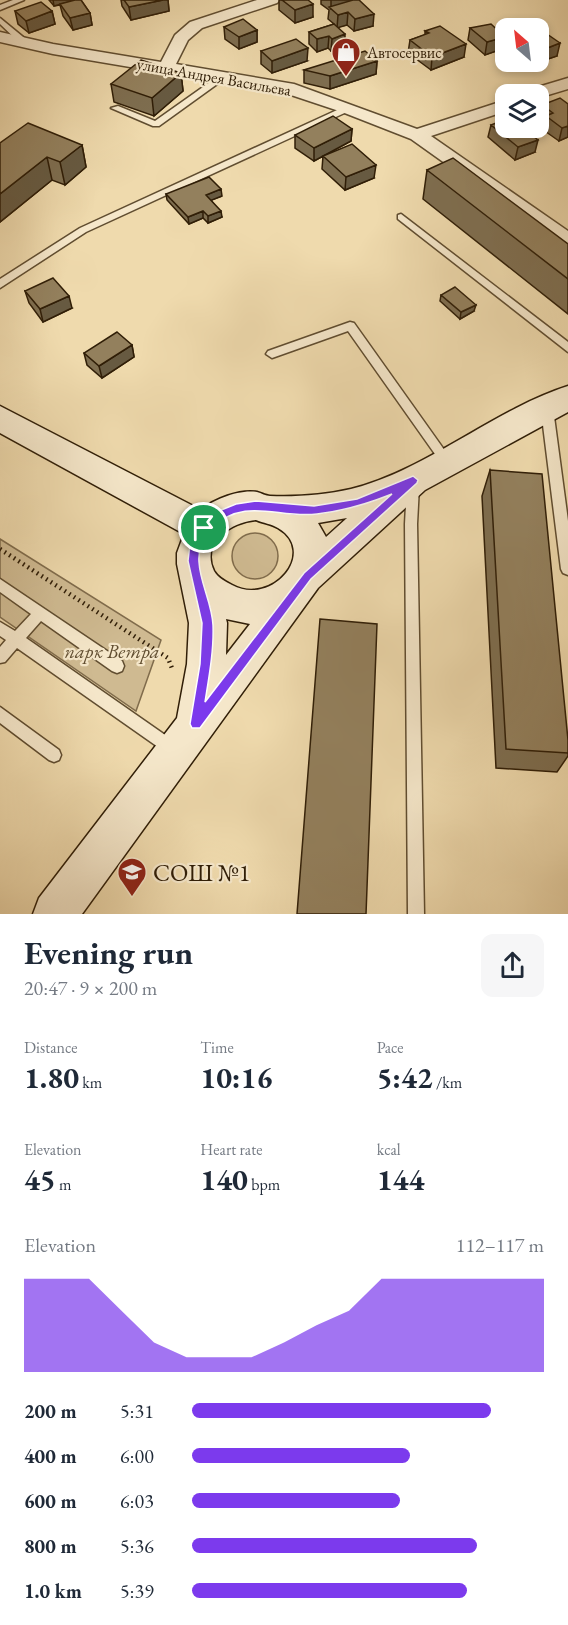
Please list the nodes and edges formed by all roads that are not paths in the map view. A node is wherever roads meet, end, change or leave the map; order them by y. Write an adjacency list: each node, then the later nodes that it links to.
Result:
1 (20, 0): 3 (lane)
2 (272, 0): 7 (street)
3 (0, 8)
4 (0, 20): 6 (lane)
5 (0, 37): 6 (street, улица Андрея Васильева)
6 (25, 43): 7 (street, улица Андрея Васильева)
7 (166, 68): 8 (street, улица Андрея Васильева)
8 (223, 77): 11 (lane); 12 (street, улица Андрея Васильева)
9 (568, 83): 10 (street)
10 (549, 89)
11 (115, 108)
12 (348, 108): 14 (street, улица Андрея Васильева); 17 (lane)
13 (495, 109): 14 (street)
14 (417, 135): 16 (street, улица Андрея Васильева)
15 (401, 217): 18 (lane)
16 (568, 242)
17 (0, 284)
18 (568, 348)
19 (272, 354): 22 (lane)
20 (557, 404): 22 (main road); 26 (lane)
21 (0, 418): 25 (main road)
22 (446, 461): 23 (main road)
23 (413, 480): 24 (main road); 28 (main road); 39 (lane)
24 (275, 509): 25 (main road); 28 (main road)
25 (204, 528): 27 (main road)
26 (568, 569)
27 (199, 578): 28 (main road); 36 (main road)
28 (302, 583): 36 (main road)
29 (0, 585): 30 (lane)
30 (40, 613): 32 (lane); 34 (lane)
31 (0, 628): 32 (lane)
32 (16, 639): 33 (lane); 36 (lane)
33 (0, 657)
34 (117, 666)
35 (0, 714): 37 (lane)
36 (186, 738): 38 (main road)
37 (54, 755)
38 (55, 914)
39 (416, 914)

